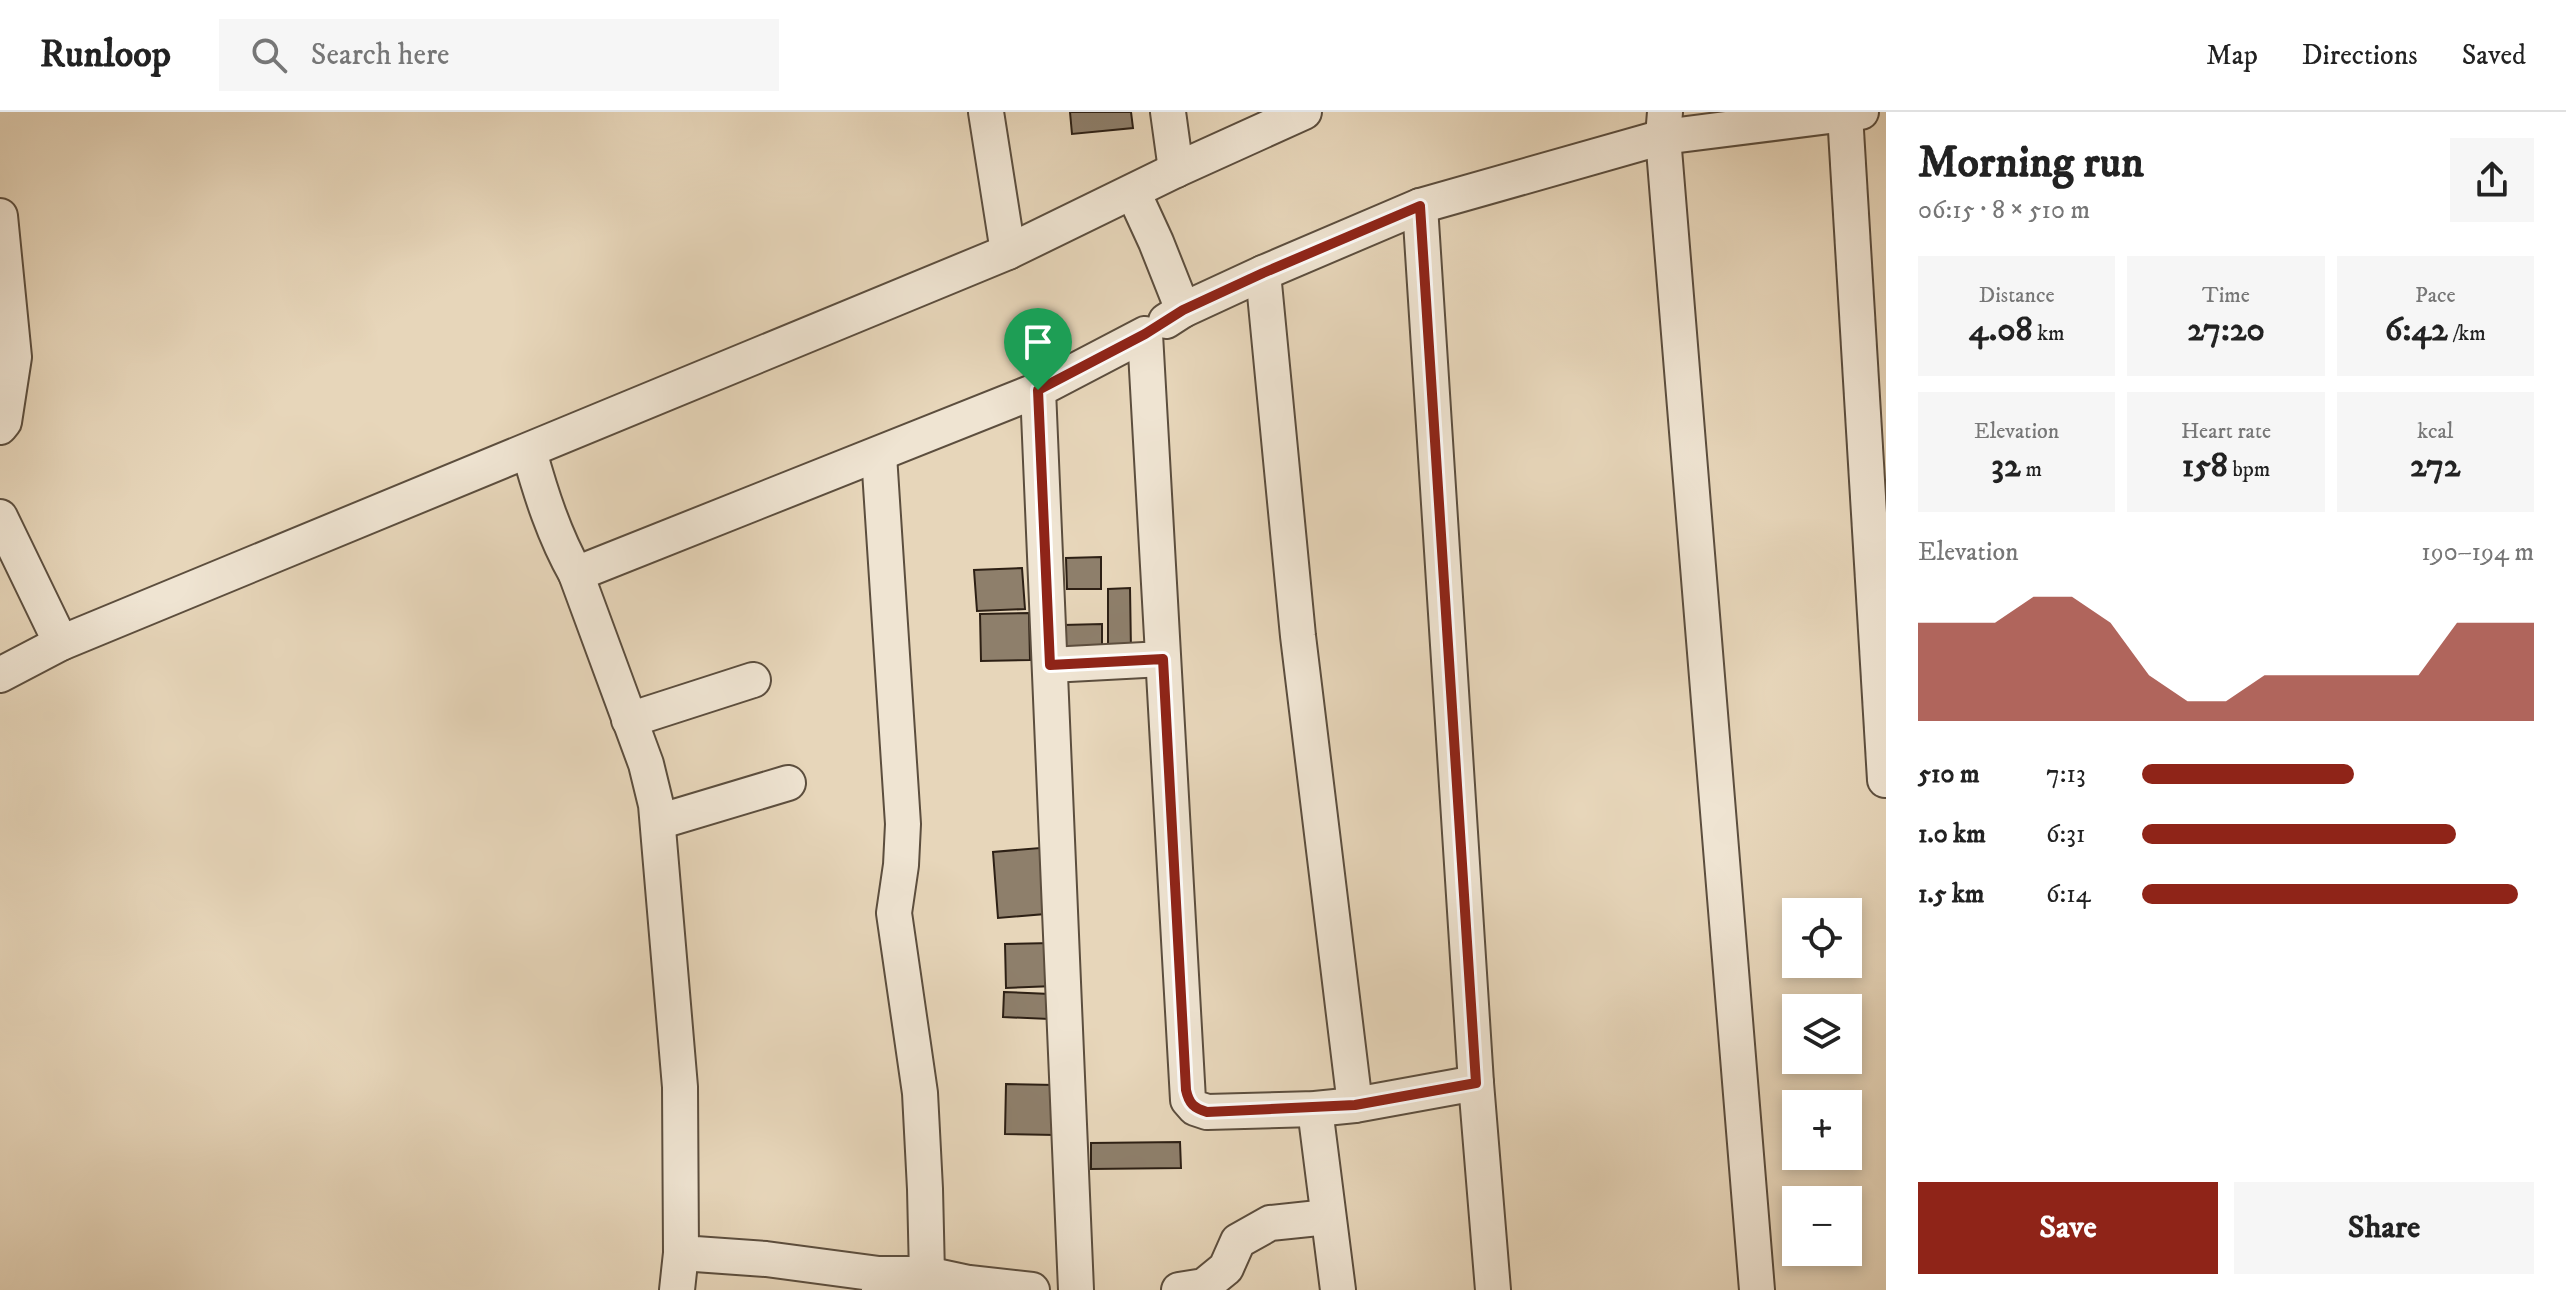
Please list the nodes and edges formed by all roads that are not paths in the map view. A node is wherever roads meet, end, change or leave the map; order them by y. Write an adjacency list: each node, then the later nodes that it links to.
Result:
1 (986, 112): 10 (street)
2 (1168, 112): 6 (street)
3 (1304, 112): 6 (street)
4 (1853, 113): 5 (street); 26 (street)
5 (1664, 122): 8 (street); 42 (street)
6 (1176, 170): 7 (street)
7 (1133, 192): 10 (street); 12 (street)
8 (1420, 206): 11 (street); 29 (street)
9 (0, 216): 15 (street)
10 (1008, 252): 16 (street)
11 (1263, 273): 12 (street); 30 (street)
12 (1178, 298): 13 (street)
13 (1145, 334): 14 (street); 21 (street)
14 (1038, 390): 17 (street); 22 (street)
15 (0, 427)
16 (529, 451): 19 (street); 20 (street)
17 (879, 455): 19 (street); 34 (street)
18 (0, 517): 20 (street)
19 (571, 564): 25 (street)
20 (61, 643): 23 (street)
21 (1163, 659): 22 (street); 31 (street)
22 (1050, 665): 38 (street)
23 (0, 675)
24 (753, 680): 25 (street)
25 (629, 720): 28 (street)
26 (1885, 780)
27 (788, 783): 28 (street)
28 (658, 822): 33 (street)
29 (1476, 1083): 30 (street); 41 (street)
30 (1355, 1105): 31 (street)
31 (1315, 1109): 32 (street)
32 (1328, 1217): 39 (street); 40 (street)
33 (681, 1253): 35 (street); 36 (street)
34 (927, 1274): 35 (street); 37 (street)
35 (879, 1282)
36 (677, 1290)
37 (1032, 1290)
38 (1076, 1290)
39 (1179, 1290)
40 (1338, 1290)
41 (1493, 1290)
42 (1757, 1290)

